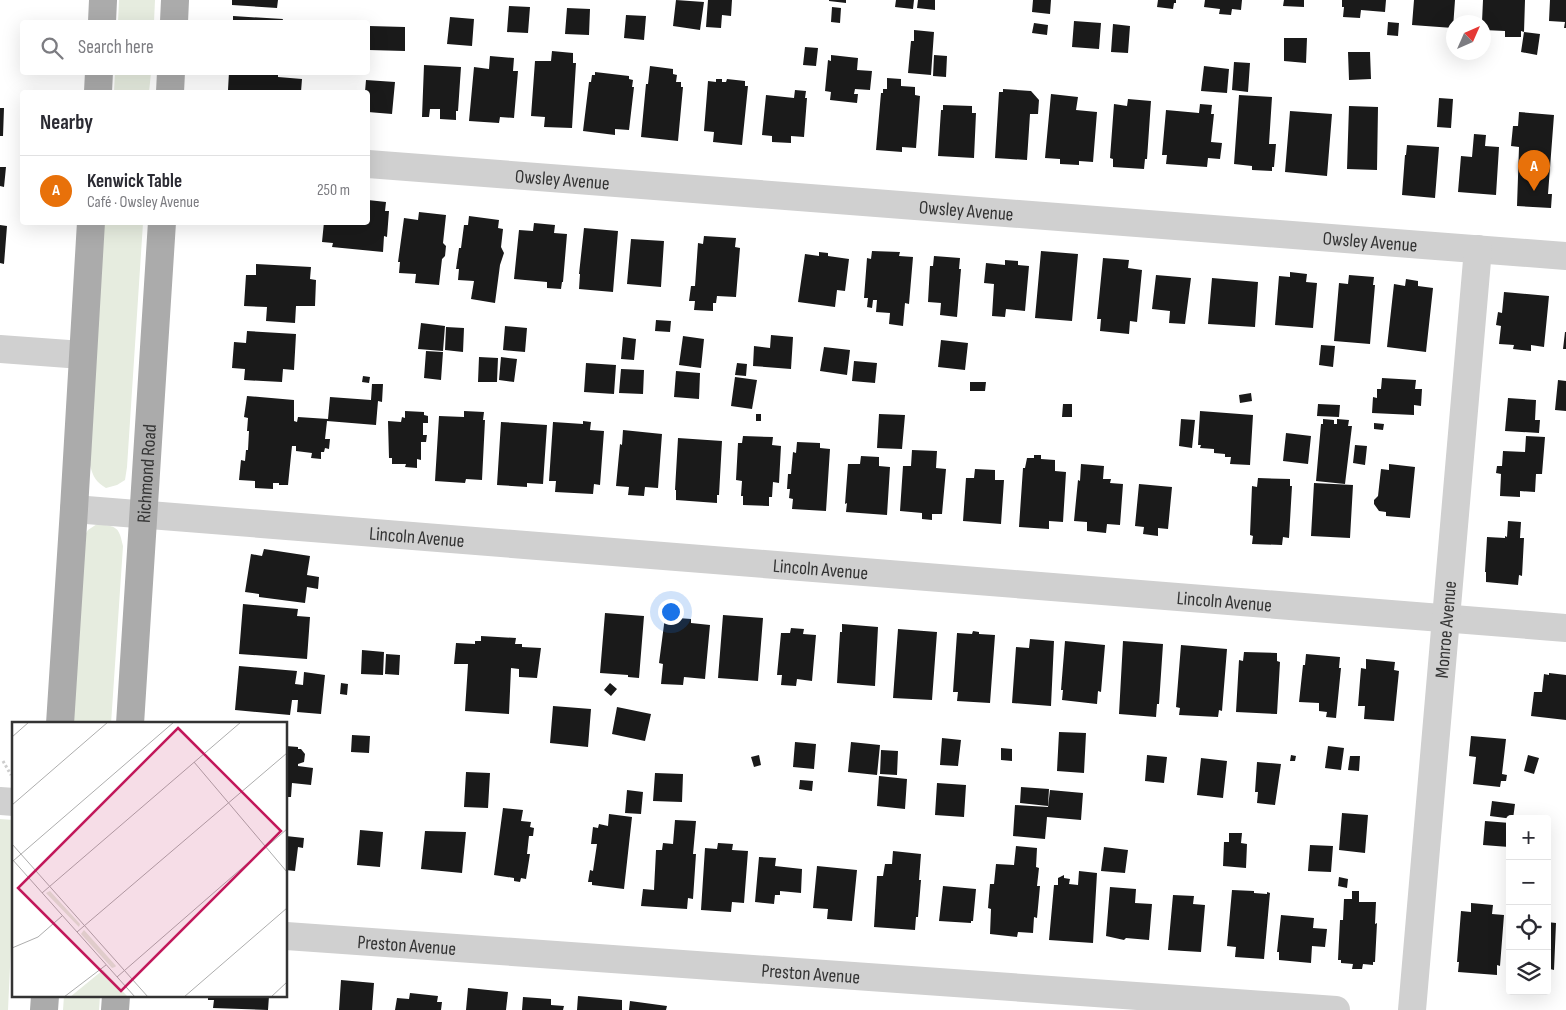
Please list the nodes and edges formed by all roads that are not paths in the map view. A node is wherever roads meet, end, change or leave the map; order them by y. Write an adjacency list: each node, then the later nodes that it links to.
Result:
1 (103, 0): 3 (main road)
2 (175, 0): 4 (main road)
3 (102, 20)
4 (174, 20)
5 (99, 75): 7 (main road)
6 (171, 75): 8 (main road)
7 (98, 90)
8 (170, 90)
9 (370, 164): 12 (street, Owsley Avenue)
10 (90, 225): 15 (main road)
11 (162, 225): 17 (main road, Richmond Road)
12 (1478, 249): 13 (street, Owsley Avenue); 18 (street, Monroe Avenue)
13 (1566, 256)
14 (0, 349): 15 (street)
15 (82, 355): 16 (main road)
16 (74, 509): 17 (street, Lincoln Avenue); 20 (main road)
17 (143, 515): 18 (street, Lincoln Avenue); 21 (main road, Richmond Road)
18 (1446, 619): 19 (street, Lincoln Avenue); 24 (street, Monroe Avenue)
19 (1566, 628)
20 (60, 722)
21 (130, 722)
22 (288, 936): 23 (street, Preston Avenue)
23 (1336, 1010)
24 (1412, 1010)

